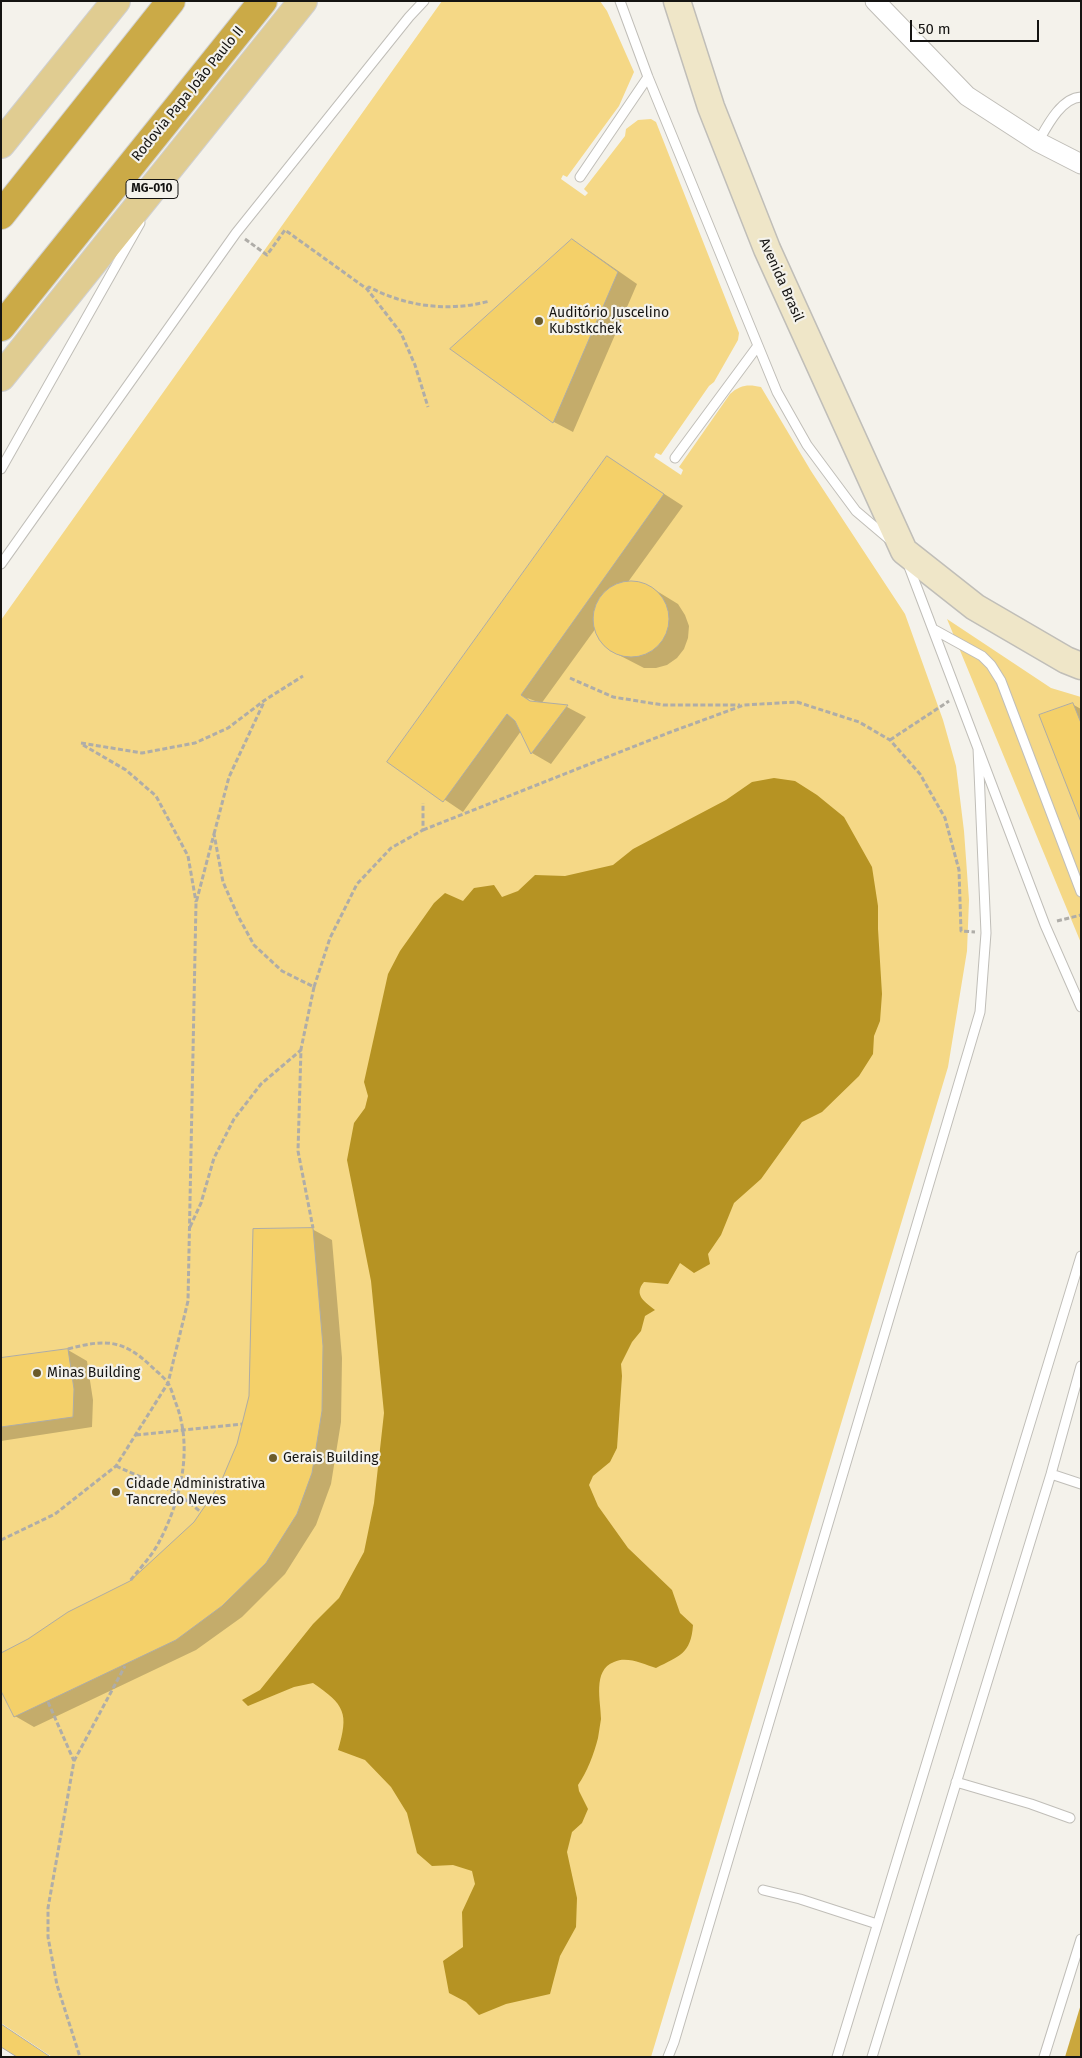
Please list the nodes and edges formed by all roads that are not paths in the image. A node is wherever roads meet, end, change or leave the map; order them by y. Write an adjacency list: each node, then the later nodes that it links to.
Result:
1 (116, 1): 12 (main road)
2 (171, 1): 16 (highway)
3 (263, 1): 17 (highway, Rodovia Papa João Paulo II / MG-010)
4 (303, 1): 13 (main road, MG-010)
5 (424, 1): 23 (lane)
6 (677, 1): 22 (street, Avenida Brasil)
7 (875, 1): 11 (street)
8 (620, 2): 9 (lane)
9 (648, 77): 15 (lane); 18 (lane)
10 (1081, 97): 11 (lane)
11 (1038, 142): 14 (street)
12 (1, 144)
13 (175, 161): 19 (main road, MG-010); 21 (lane)
14 (1081, 164)
15 (580, 177)
16 (1, 215)
17 (1, 327)
18 (757, 347): 20 (lane); 22 (lane)
19 (1, 377)
20 (675, 458)
21 (1, 469)
22 (904, 551): 24 (lane); 25 (street)
23 (1, 564)
24 (933, 629): 26 (lane); 27 (lane)
25 (1081, 666)
26 (978, 748): 28 (lane); 38 (lane)
27 (1081, 892)
28 (1081, 1007)
29 (1081, 1256): 36 (lane)
30 (1081, 1366): 31 (lane)
31 (1051, 1474): 32 (lane); 33 (lane)
32 (1081, 1484)
33 (956, 1782): 34 (lane); 40 (lane)
34 (1070, 1818)
35 (763, 1890): 36 (lane)
36 (877, 1924): 39 (lane)
37 (1081, 1939): 41 (lane)
38 (668, 2057)
39 (837, 2057)
40 (872, 2057)
41 (1044, 2057)

